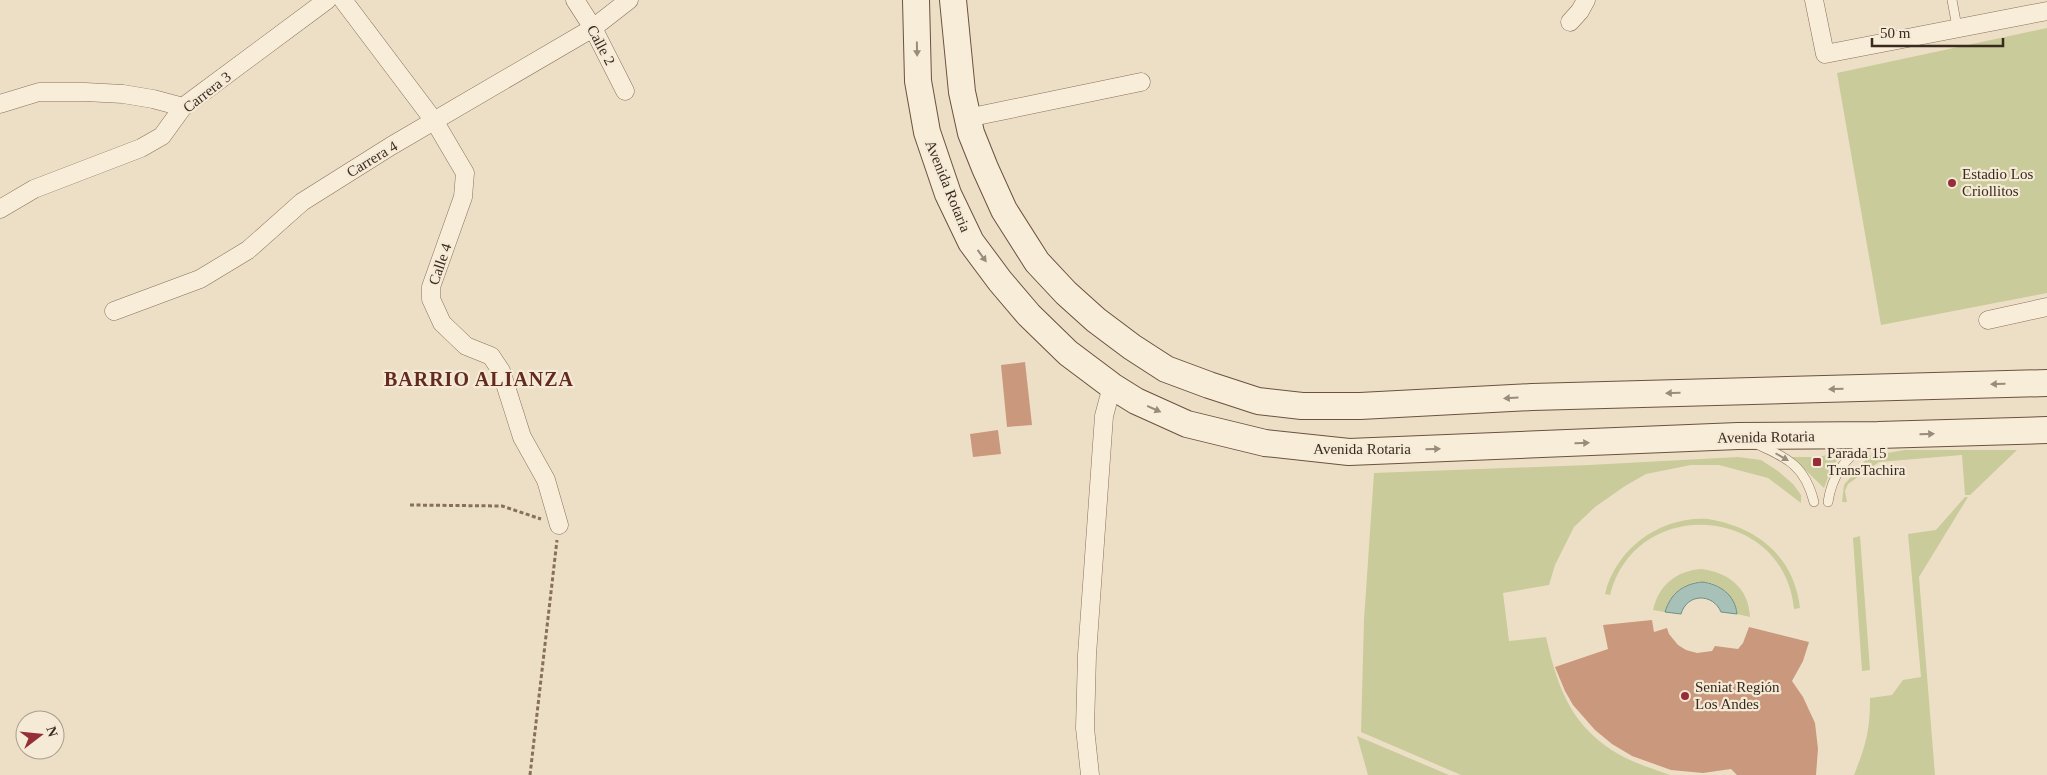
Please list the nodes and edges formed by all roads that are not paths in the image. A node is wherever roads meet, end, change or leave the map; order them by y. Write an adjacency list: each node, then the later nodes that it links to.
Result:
1 (327, 0): 17 (street, Carrera 3)
2 (343, 0): 19 (street, Calle 4)
3 (575, 0): 13 (street, Calle 2)
4 (629, 0): 13 (street, Carrera 4)
5 (916, 0): 25 (main road, Avenida Rotaria, one-way to 25)
6 (952, 0): 18 (main road)
7 (1586, 0): 11 (street)
8 (1814, 0): 12 (street)
9 (1952, 0): 12 (lane)
10 (2047, 10): 12 (street)
11 (1570, 22)
12 (1957, 27)
13 (593, 28): 15 (street, Calle 2); 19 (street, Carrera 4)
14 (1141, 82): 18 (street)
15 (625, 91)
16 (0, 104): 17 (street)
17 (183, 108): 20 (street, Carrera 3)
18 (967, 118): 24 (main road, one-way to 18)
19 (435, 122): 22 (street, Carrera 4); 31 (street, Calle 4)
20 (0, 209)
21 (2047, 307): 23 (street)
22 (114, 311)
23 (1988, 320)
24 (2047, 383)
25 (1112, 386): 27 (main road, Avenida Rotaria, one-way to 27); 32 (street)
26 (2047, 430): 28 (main road, Avenida Rotaria, one-way to 26)
27 (1738, 436): 28 (main road, Avenida Rotaria); 29 (lane, one-way to 29)
28 (1878, 436): 30 (lane)
29 (1814, 502)
30 (1828, 502)
31 (559, 525)
32 (1090, 775)

